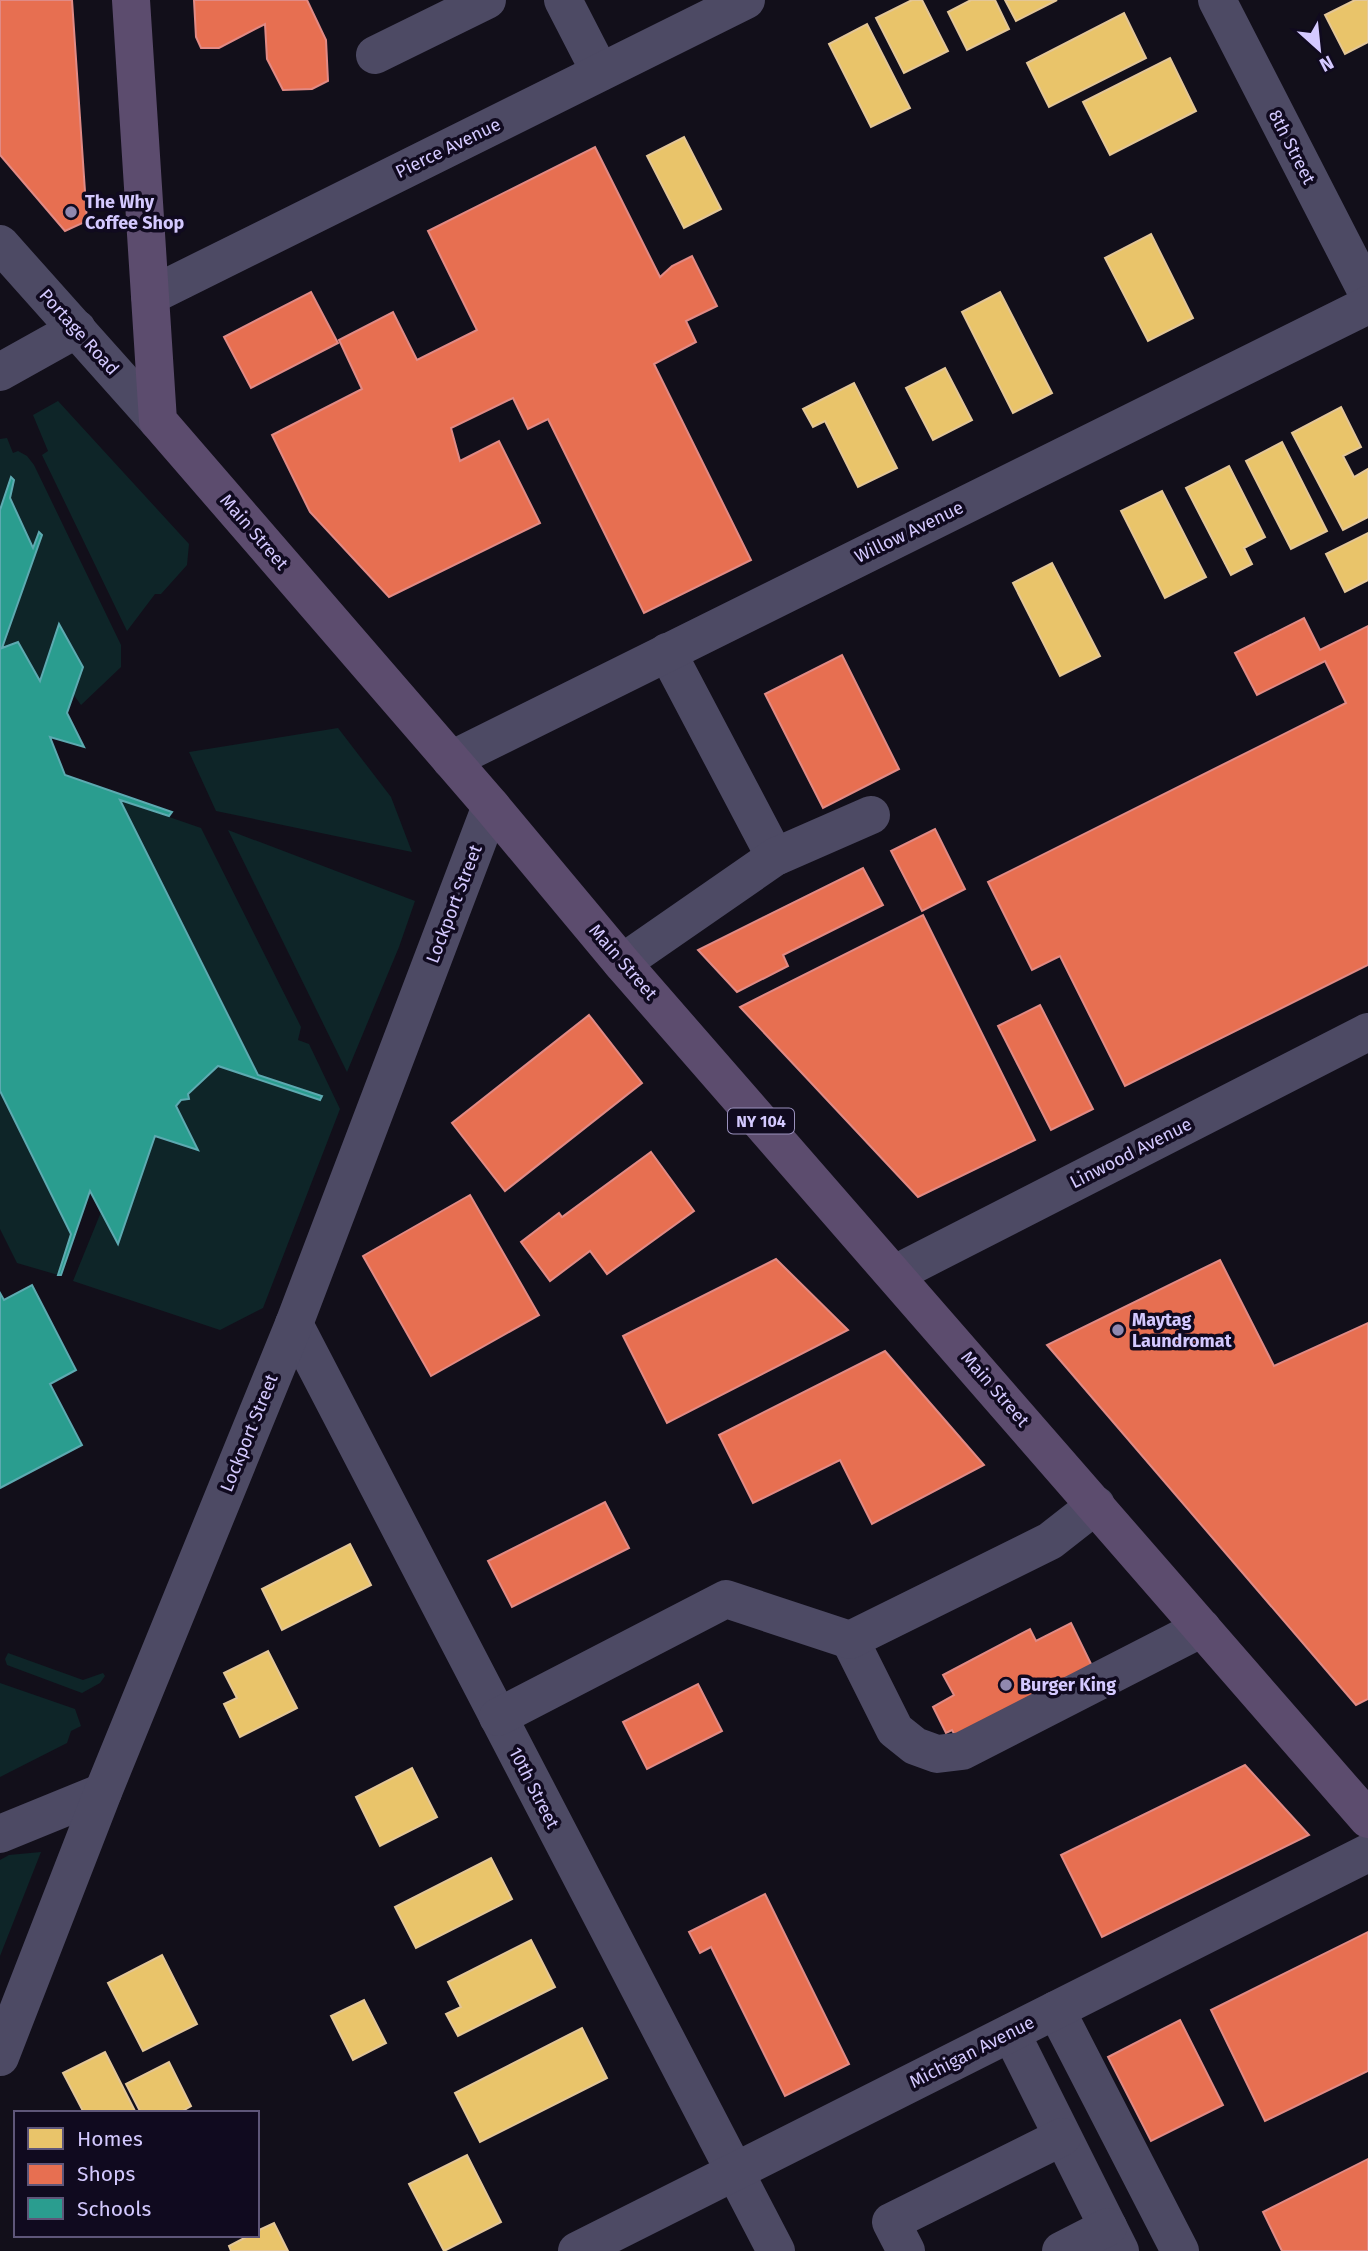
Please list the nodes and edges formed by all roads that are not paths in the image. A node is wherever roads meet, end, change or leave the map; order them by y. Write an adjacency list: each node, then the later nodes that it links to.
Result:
1 (131, 0): 10 (main road)
2 (487, 0): 6 (street)
3 (563, 0): 7 (street)
4 (746, 0): 7 (street, Pierce Avenue)
5 (1217, 0): 9 (street, 8th Street)
6 (376, 55)
7 (600, 72): 10 (street, Pierce Avenue)
8 (0, 244): 12 (street, Portage Road)
9 (1368, 294)
10 (150, 296): 14 (main road)
11 (1368, 305): 15 (street, Willow Avenue)
12 (77, 329): 13 (street); 14 (street, Portage Road)
13 (0, 372)
14 (158, 421): 16 (main road, Main Street / NY 104)
15 (667, 652): 16 (street, Willow Avenue); 19 (street)
16 (451, 760): 17 (main road, Main Street / NY 104)
17 (491, 806): 20 (main road, Main Street / NY 104); 23 (street, Lockport Street)
18 (871, 815): 19 (street)
19 (775, 857): 20 (street)
20 (622, 963): 22 (main road, Main Street / NY 104)
21 (1368, 1032): 22 (street, Linwood Avenue)
22 (895, 1274): 24 (main road, Main Street / NY 104)
23 (294, 1324): 27 (street, 10th Street); 28 (street, Lockport Street)
24 (1096, 1505): 25 (main road, Main Street / NY 104); 26 (street)
25 (1202, 1628): 26 (street); 29 (main road, Main Street / NY 104)
26 (850, 1640): 27 (street)
27 (498, 1717): 36 (street, 10th Street)
28 (103, 1792): 30 (street); 34 (street, Lockport Street)
29 (1368, 1819)
30 (0, 1834)
31 (1368, 1853): 32 (street, Michigan Avenue)
32 (1056, 2010): 33 (street, Michigan Avenue); 42 (street)
33 (1011, 2033): 35 (street); 36 (street, Michigan Avenue)
34 (0, 2057)
35 (1062, 2137): 37 (street); 40 (street)
36 (734, 2172): 38 (street, Michigan Avenue); 39 (street, 10th Street)
37 (1114, 2239): 41 (street)
38 (577, 2251)
39 (776, 2251)
40 (906, 2251)
41 (1061, 2251)
42 (1180, 2251)

